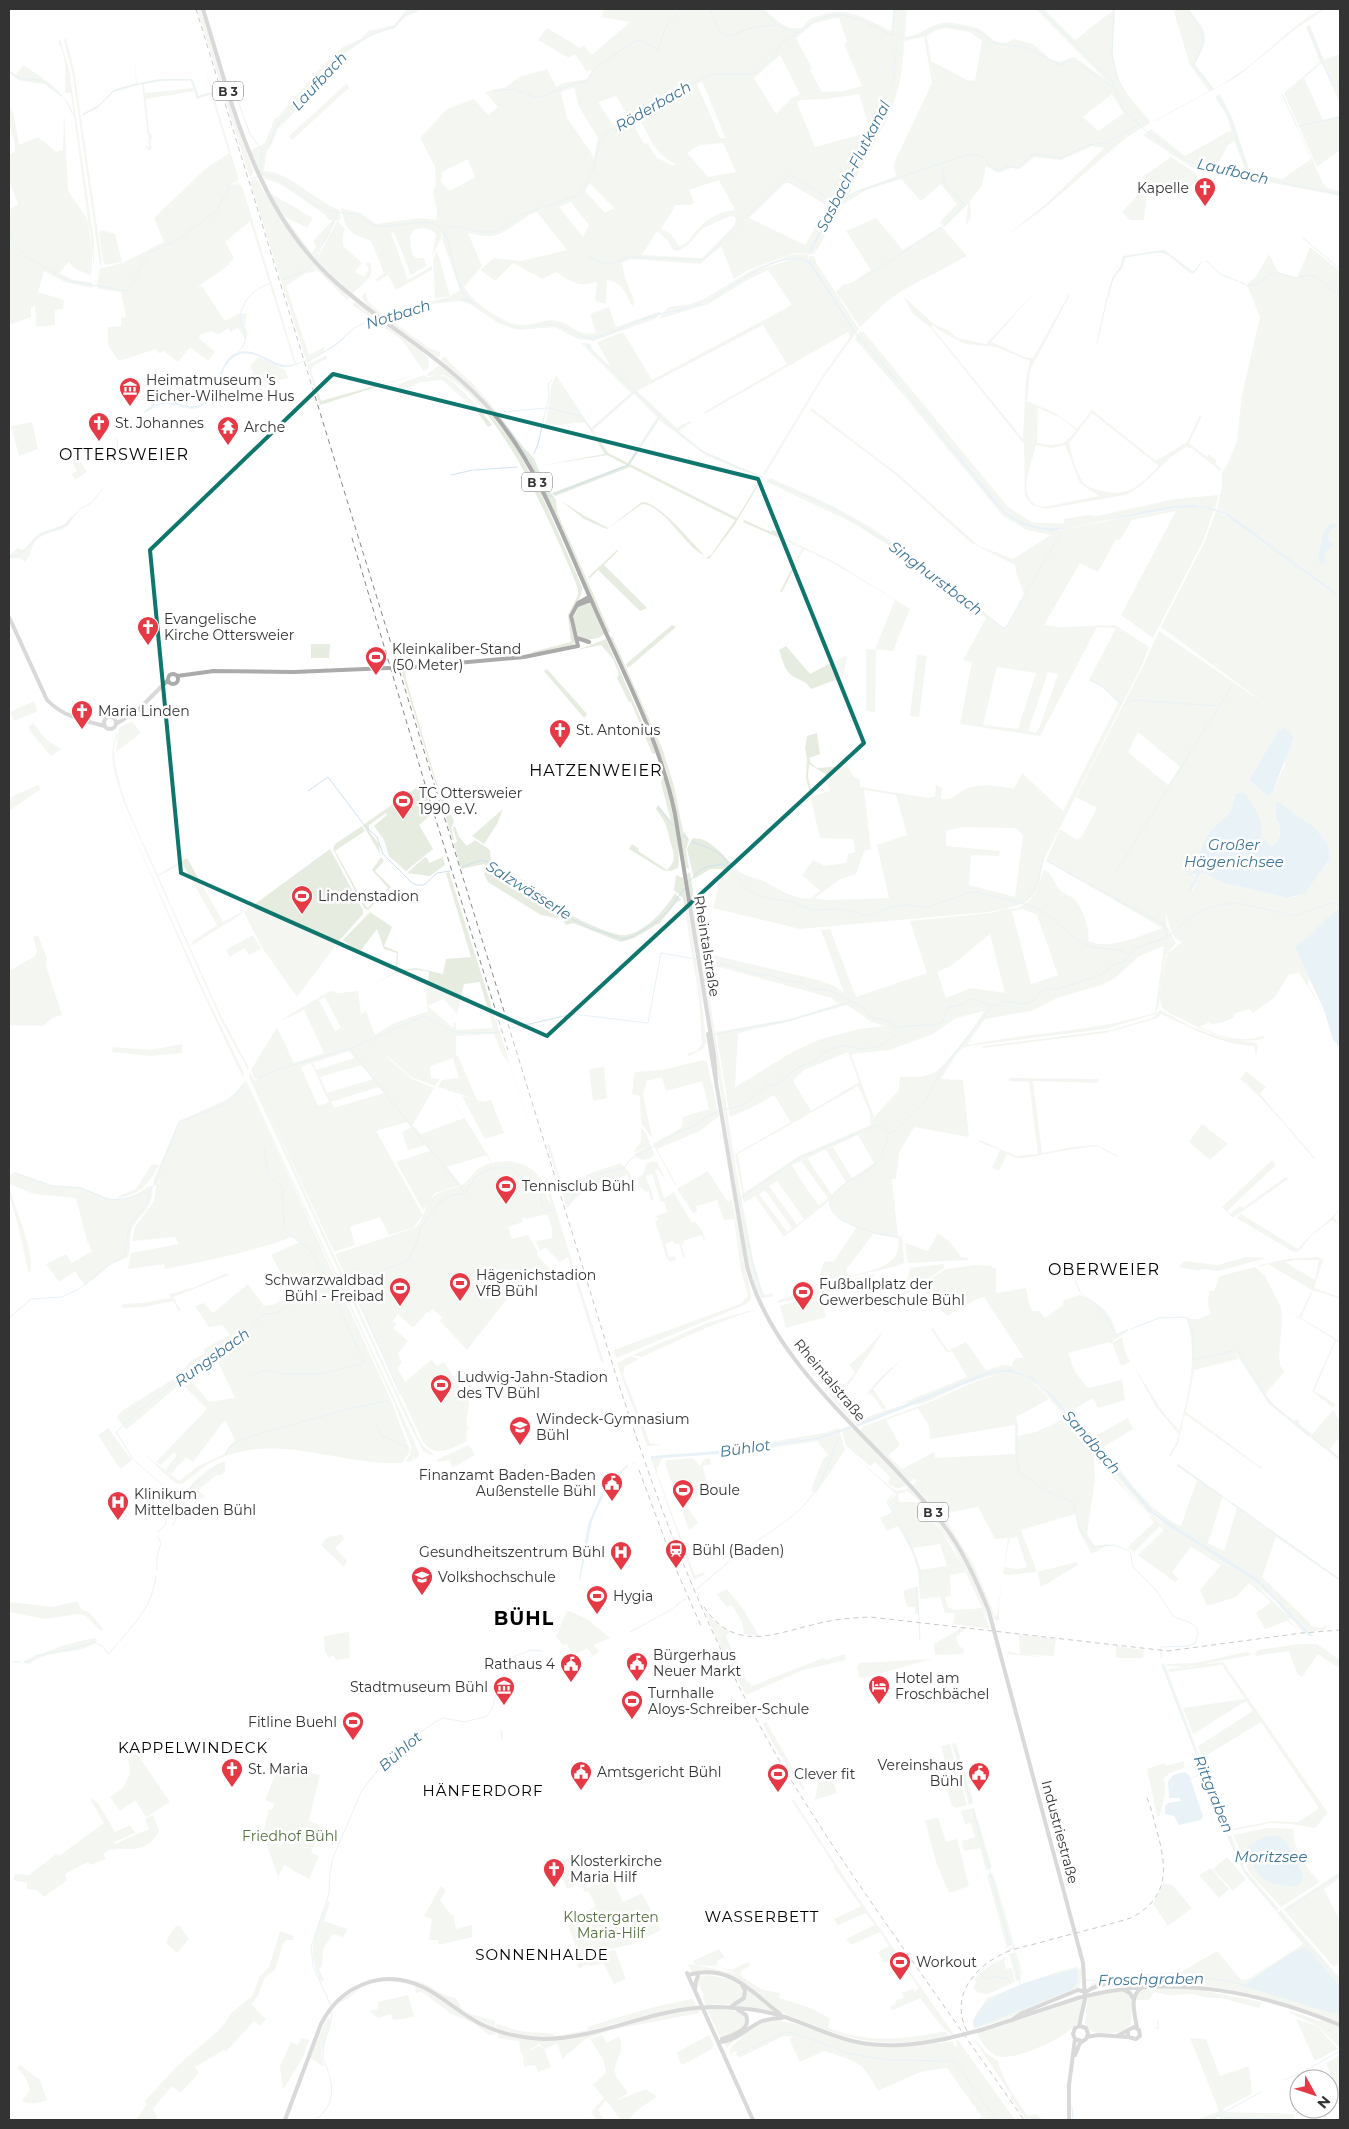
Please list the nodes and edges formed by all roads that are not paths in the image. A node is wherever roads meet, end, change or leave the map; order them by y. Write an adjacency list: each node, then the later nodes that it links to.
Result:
1 (203, 9): 2 (main road, B 3)
2 (584, 585): 3 (main road, B 3); 4 (main road)
3 (590, 598): 4 (main road); 5 (main road); 15 (main road, Rheintalstraße / B 3)
4 (581, 600): 5 (main road)
5 (576, 606): 7 (main road)
6 (9, 617): 14 (main road)
7 (576, 636): 8 (main road); 10 (main road)
8 (589, 642)
9 (389, 668): 11 (main road)
10 (401, 668)
11 (177, 678): 12 (main road); 12 (main road)
12 (169, 682): 13 (main road)
13 (116, 722): 14 (main road); 14 (main road)
14 (104, 723)
15 (1003, 1659): 19 (main road, Industriestraße / B 3)
16 (704, 1973): 17 (main road); 18 (main road); 20 (main road)
17 (689, 1976): 18 (main road); 26 (main road)
18 (698, 1976): 26 (main road)
19 (1085, 1980): 23 (main road); 25 (main road); 27 (main road, Industriestraße / B 3)
20 (740, 1982): 29 (main road); 31 (main road)
21 (1155, 1985): 22 (main road); 23 (main road); 33 (main road)
22 (1145, 1986): 24 (main road); 28 (main road)
23 (1091, 1988): 27 (main road)
24 (1120, 1989): 28 (main road); 32 (main road, bridge)
25 (1078, 1990): 27 (main road); 32 (main road)
26 (696, 1991): 43 (main road)
27 (1086, 1992): 30 (main road, Industriestraße / B 3)
28 (1134, 2000): 35 (main road)
29 (732, 2007): 31 (main road); 43 (main road); 46 (main road, bridge)
30 (1083, 2012): 34 (main road, B 3); 36 (main road, B 3)
31 (785, 2017): 32 (main road, bridge); 40 (main road)
32 (1012, 2020)
33 (1340, 2025)
34 (1079, 2026): 36 (main road); 41 (main road, B 3)
35 (1135, 2027): 37 (main road); 37 (main road)
36 (1086, 2029): 38 (main road); 39 (main road, B 3)
37 (1128, 2034): 38 (main road)
38 (1098, 2035): 39 (main road)
39 (1087, 2037): 42 (main road)
40 (727, 2040): 43 (main road); 44 (main road)
41 (1075, 2040): 42 (main road); 45 (main road, B 3)
42 (1081, 2041): 45 (main road, B 3)
43 (718, 2042): 44 (main road)
44 (723, 2053): 47 (main road)
45 (1072, 2064): 48 (main road, B 3)
46 (285, 2120)
47 (753, 2120)
48 (1069, 2120)

